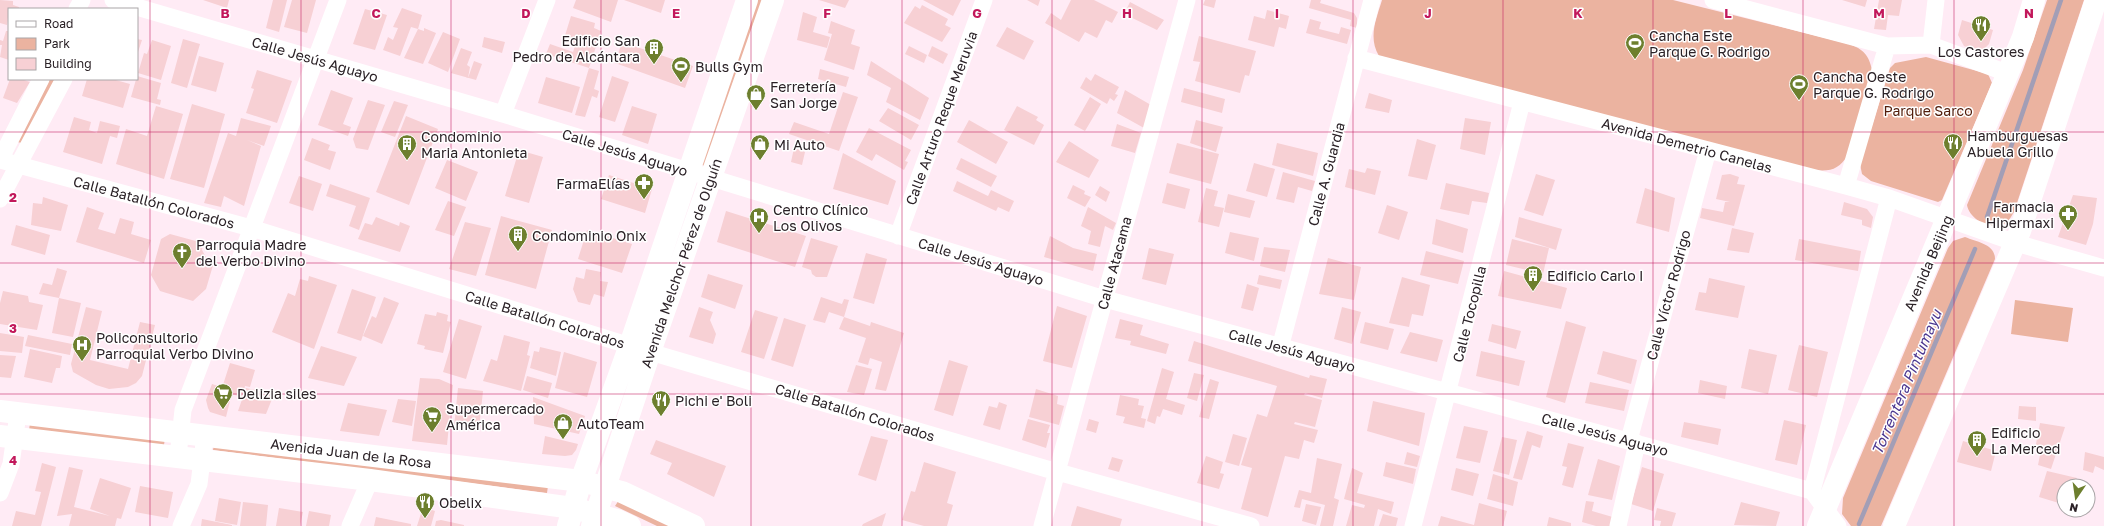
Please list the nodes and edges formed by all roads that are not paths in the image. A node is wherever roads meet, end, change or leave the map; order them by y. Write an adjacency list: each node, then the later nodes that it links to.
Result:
1 (113, 0): 17 (street, Calle Jesús Aguayo)
2 (338, 0): 17 (street)
3 (547, 0): 22 (street)
4 (748, 0): 26 (main road, Avenida Melchor Pérez de Olguín)
5 (773, 0): 27 (main road, Avenida Melchor Pérez de Olguín)
6 (984, 0): 33 (street, Calle Arturo Reque Meruvia)
7 (1187, 0): 36 (street, Calle Atacama)
8 (1370, 0): 16 (street, Calle A. Guardia)
9 (1713, 0): 13 (street)
10 (1936, 0): 14 (street)
11 (2034, 0): 18 (main road, Avenida Beijing)
12 (2096, 0): 34 (main road)
13 (1747, 4): 15 (street)
14 (1931, 45): 15 (street); 18 (street)
15 (1887, 46): 28 (street)
16 (1356, 58): 21 (street, Avenida Demetrio Canelas); 38 (street, Calle A. Guardia)
17 (316, 59): 22 (street, Calle Jesús Aguayo); 32 (street)
18 (2007, 73): 31 (main road, Avenida Beijing)
19 (40, 80): 24 (street)
20 (63, 80): 25 (street)
21 (1522, 102): 23 (street, Avenida Demetrio Canelas); 39 (street, Calle Tocopilla)
22 (503, 114): 26 (street, Calle Jesús Aguayo)
23 (1708, 150): 28 (street, Avenida Demetrio Canelas); 44 (street, Calle Víctor Rodrigo)
24 (0, 160): 25 (street, Calle Batallón Colorados)
25 (18, 165): 30 (street); 32 (street, Calle Batallón Colorados)
26 (688, 171): 27 (street, Calle Jesús Aguayo); 37 (main road, Avenida Melchor Pérez de Olguín)
27 (711, 178): 33 (street, Calle Jesús Aguayo); 37 (main road, Avenida Melchor Pérez de Olguín)
28 (1846, 186): 29 (street, Avenida Demetrio Canelas)
29 (1889, 198): 31 (street, Avenida Demetrio Canelas); 51 (street)
30 (0, 199)
31 (1947, 218): 34 (street, Avenida Demetrio Canelas); 55 (main road, Avenida Beijing)
32 (252, 228): 37 (street, Calle Batallón Colorados); 41 (street)
33 (898, 236): 36 (street, Calle Jesús Aguayo)
34 (2016, 243): 35 (street, Avenida Demetrio Canelas); 64 (main road)
35 (2104, 268)
36 (1104, 299): 38 (street, Calle Jesús Aguayo); 47 (street, Calle Atacama)
37 (640, 348): 47 (street, Calle Batallón Colorados); 49 (main road, Avenida Melchor Pérez de Olguín); 50 (main road, Avenida Melchor Pérez de Olguín)
38 (1280, 348): 39 (street, Calle Jesús Aguayo)
39 (1449, 392): 44 (street, Calle Jesús Aguayo); 62 (street, Calle Tocopilla)
40 (9, 413): 41 (main road, Avenida Juan de la Rosa); 43 (street)
41 (180, 432): 42 (main road, Avenida Juan de la Rosa); 45 (street)
42 (205, 435): 46 (street); 49 (main road, Avenida Juan de la Rosa)
43 (7, 437): 45 (main road, Avenida Juan de la Rosa); 52 (street)
44 (1633, 442): 51 (street, Calle Jesús Aguayo); 63 (street, Calle Víctor Rodrigo)
45 (178, 456): 46 (main road, Avenida Juan de la Rosa)
46 (202, 459): 48 (main road, Avenida Juan de la Rosa); 56 (street)
47 (1057, 472): 60 (street, Calle Atacama); 61 (street, Calle Batallón Colorados)
48 (370, 480): 53 (main road, Avenida Juan de la Rosa); 57 (street)
49 (581, 481): 50 (main road, Avenida Juan de la Rosa); 53 (main road, Avenida Melchor Pérez de Olguín)
50 (604, 486): 54 (main road, Avenida Melchor Pérez de Olguín); 59 (main road, Avenida Juan de la Rosa)
51 (1812, 491): 55 (street)
52 (0, 493)
53 (570, 517): 54 (main road, Avenida Juan de la Rosa)
54 (594, 520): 58 (main road, Avenida Juan de la Rosa)
55 (1827, 521)
56 (181, 526)
57 (350, 526)
58 (630, 526)
59 (694, 526)
60 (1042, 526)
61 (1251, 526)
62 (1413, 526)
63 (1618, 526)
64 (1894, 526)

